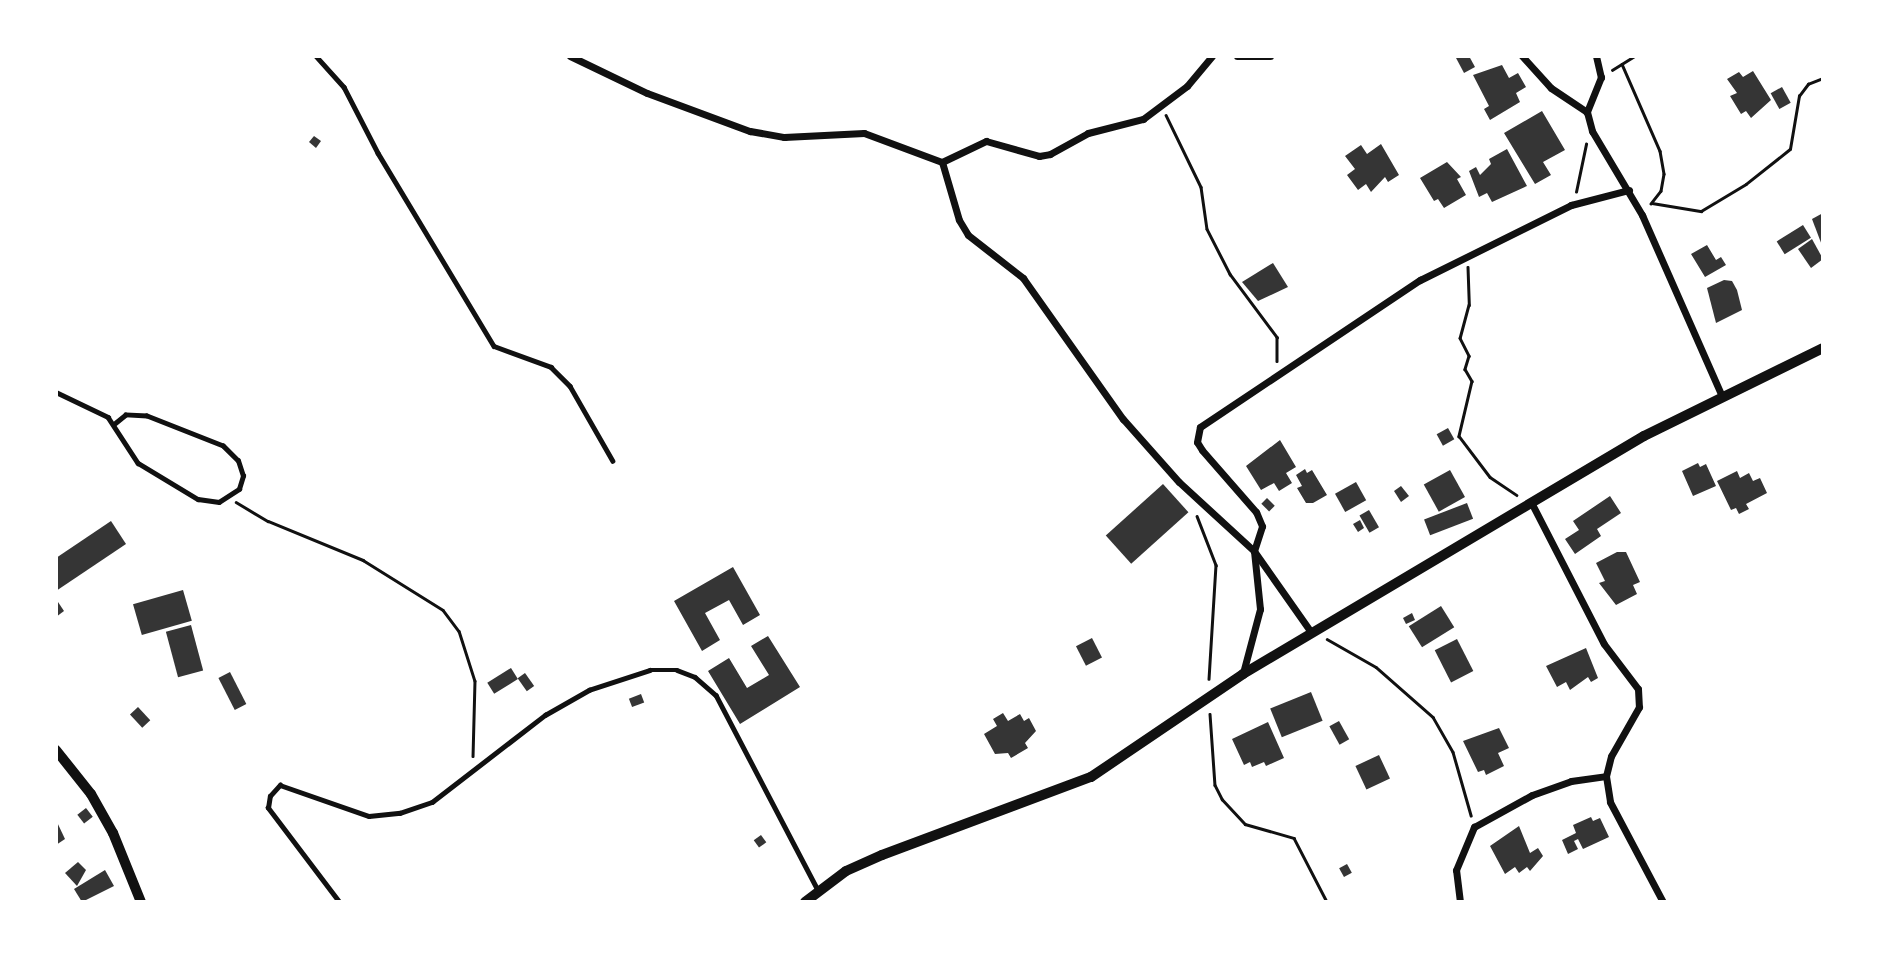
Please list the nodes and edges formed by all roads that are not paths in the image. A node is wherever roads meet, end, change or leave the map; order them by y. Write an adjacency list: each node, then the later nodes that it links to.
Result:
1 (316, 56): 15 (lane)
2 (570, 56): 9 (street)
3 (1212, 56): 9 (street)
4 (1237, 56): 5 (street)
5 (1269, 56)
6 (1522, 56): 8 (street)
7 (1596, 56): 8 (street)
8 (1587, 112): 10 (street)
9 (942, 162): 17 (street)
10 (1629, 190): 13 (street); 17 (street)
11 (1823, 348): 13 (street)
12 (56, 392): 14 (lane)
13 (1722, 396): 16 (street)
14 (116, 423): 14 (lane)
15 (613, 461)
16 (1532, 504): 18 (street); 21 (street)
17 (1254, 551): 18 (street); 19 (street)
18 (1311, 632): 19 (street)
19 (1242, 674): 22 (street)
20 (56, 750): 23 (street)
21 (1606, 776): 26 (street); 27 (street)
22 (818, 890): 24 (lane); 25 (street)
23 (141, 902)
24 (339, 902)
25 (804, 902)
26 (1460, 902)
27 (1663, 902)

